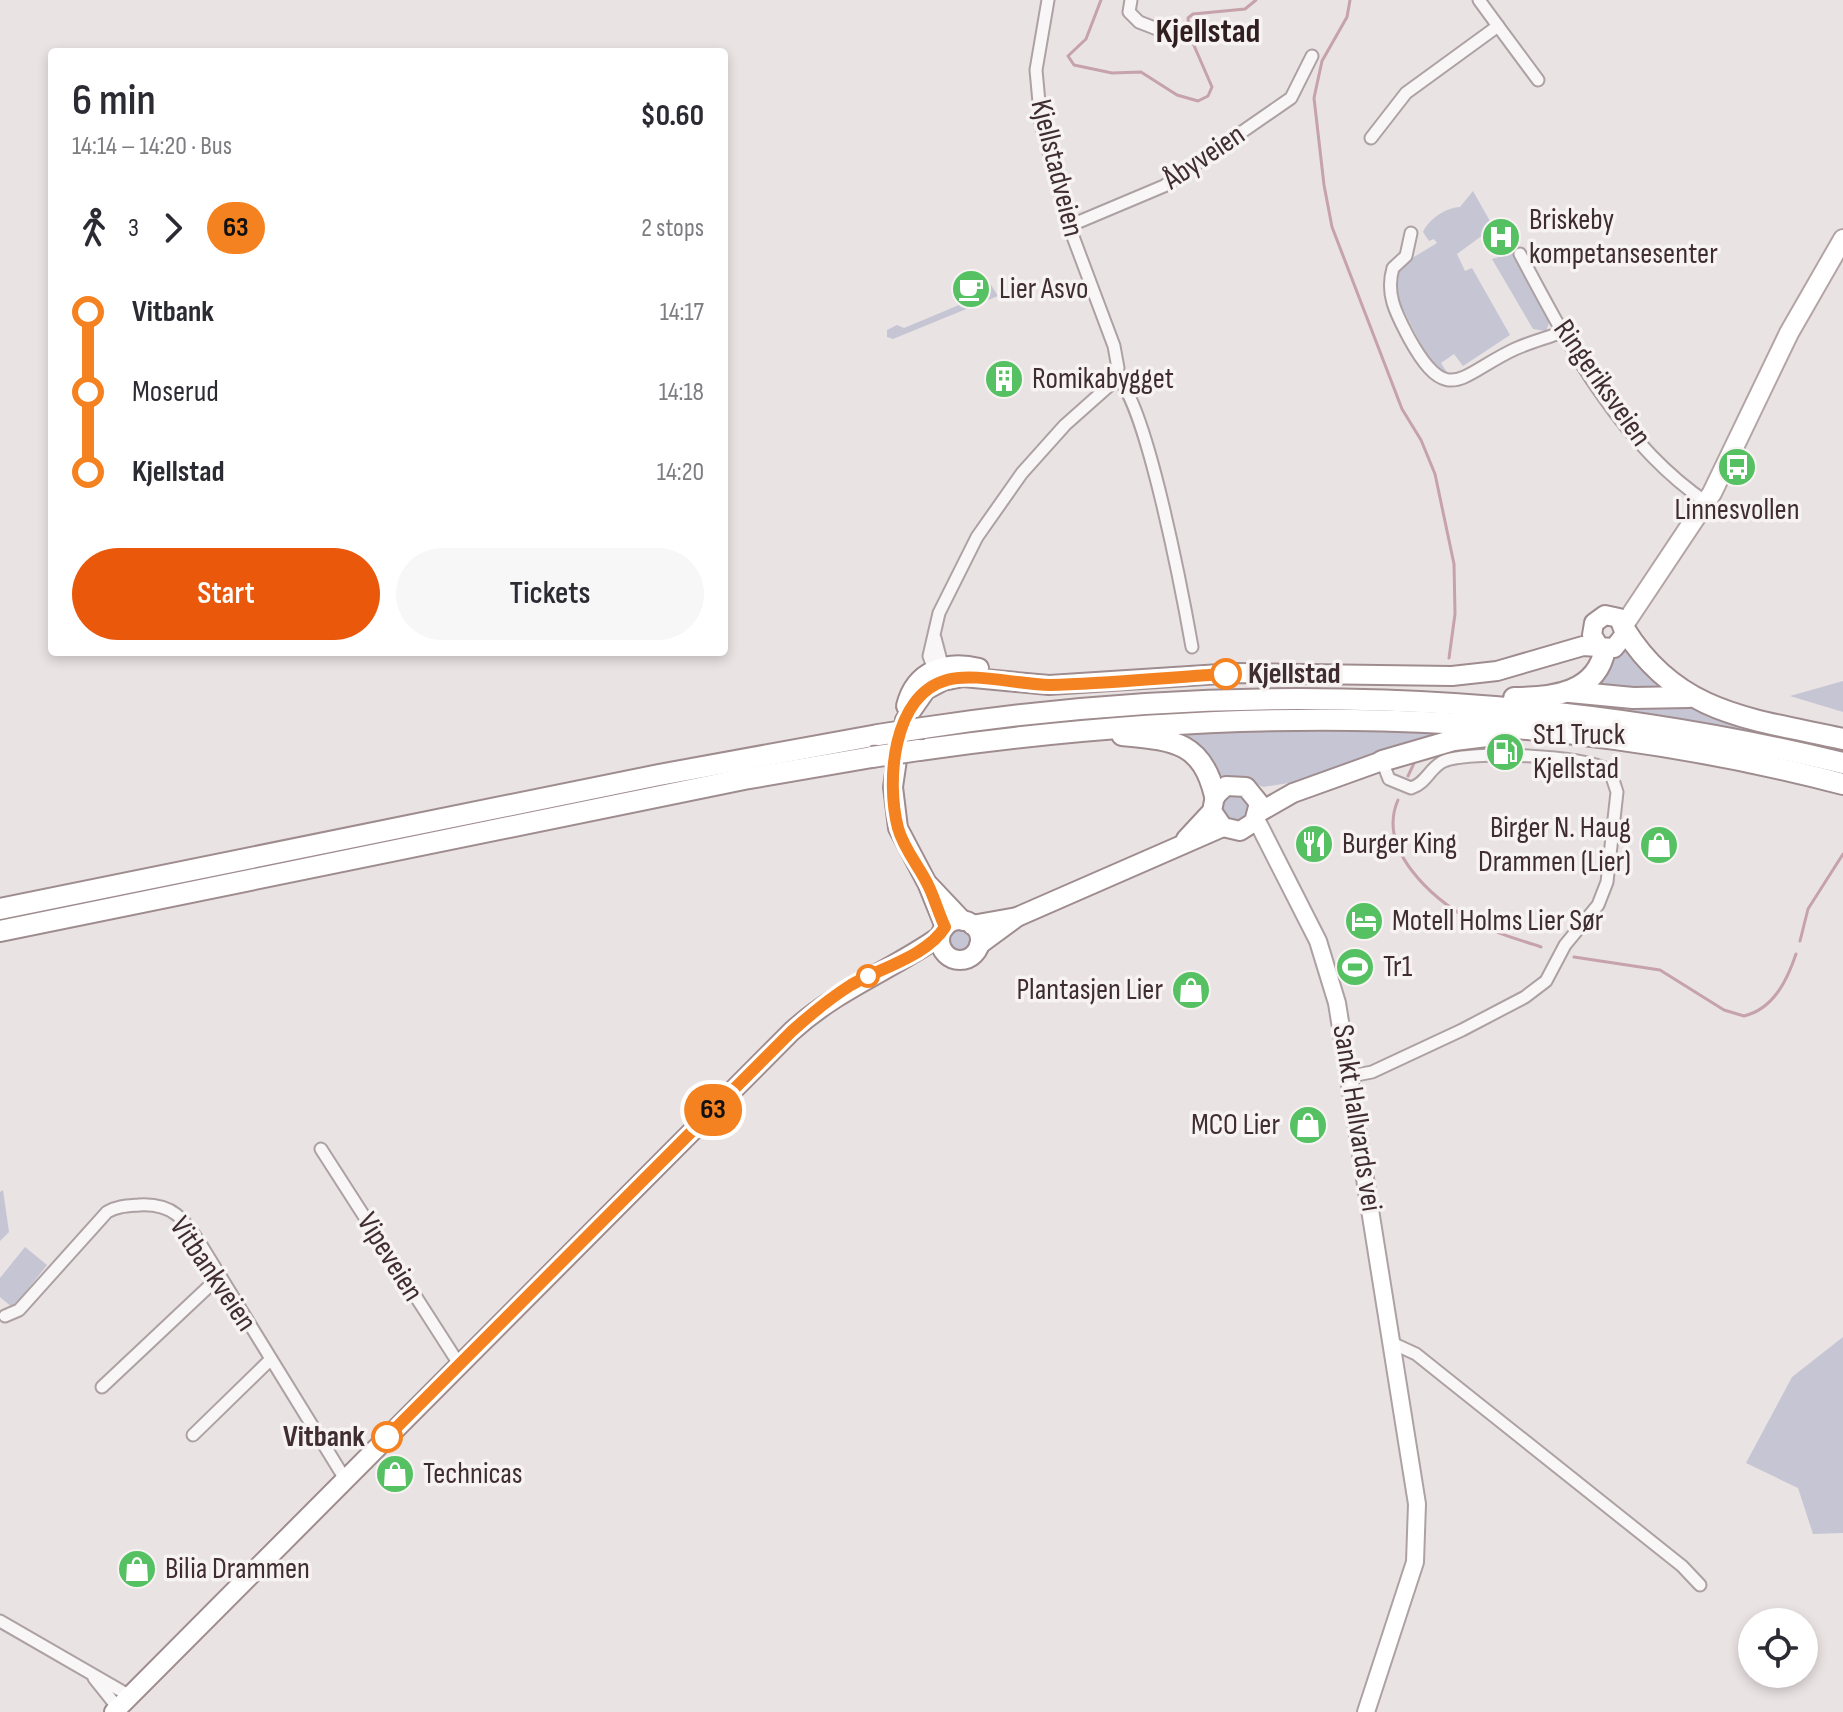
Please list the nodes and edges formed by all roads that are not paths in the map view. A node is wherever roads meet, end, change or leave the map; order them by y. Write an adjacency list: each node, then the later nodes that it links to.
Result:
1 (1048, 0): 9 (street, Kjellstadveien)
2 (1131, 0): 5 (street)
3 (1479, 0): 4 (street)
4 (1498, 26): 7 (street); 8 (street)
5 (1170, 34)
6 (1312, 56): 9 (street, Åbyveien)
7 (1538, 80)
8 (1371, 138)
9 (1069, 226): 14 (street, Kjellstadveien)
10 (1411, 233): 13 (street)
11 (1843, 239): 15 (main road)
12 (1520, 254): 13 (street, Ringeriksveien)
13 (1562, 332): 15 (street, Ringeriksveien)
14 (1116, 377): 18 (street, Kjellstadveien); 19 (street)
15 (1703, 500): 16 (main road)
16 (1620, 623): 17 (main road); 17 (main road); 21 (highway)
17 (1598, 641): 19 (main road); 20 (highway)
18 (1192, 647)
19 (940, 673): 23 (main road)
20 (1567, 692): 21 (highway); 22 (highway)
21 (1689, 697): 26 (highway)
22 (1421, 701): 23 (highway); 28 (highway)
23 (914, 724): 36 (highway, bridge); 39 (main road)
24 (1047, 732): 25 (highway); 32 (highway); 36 (highway, bridge)
25 (1570, 734): 27 (highway); 29 (highway)
26 (1843, 739)
27 (1382, 761): 31 (main road); 48 (street)
28 (1843, 763)
29 (1843, 784)
30 (1254, 793): 31 (main road); 32 (main road); 33 (main road)
31 (1293, 793): 33 (main road)
32 (1214, 803): 34 (main road); 35 (main road)
33 (1257, 816): 34 (main road); 38 (main road, Sankt Hallvards vei)
34 (1232, 829): 35 (main road); 38 (main road, Sankt Hallvards vei)
35 (1185, 842): 41 (main road)
36 (358, 847): 37 (highway)
37 (327, 853): 40 (highway); 43 (highway)
38 (1274, 858): 48 (main road, Sankt Hallvards vei)
39 (928, 885): 42 (main road); 44 (main road)
40 (0, 909)
41 (1017, 917): 42 (main road); 45 (main road)
42 (968, 923): 44 (main road); 45 (main road)
43 (0, 931)
44 (943, 931): 46 (main road); 47 (main road)
45 (979, 945): 46 (main road)
46 (946, 954): 47 (main road)
47 (903, 960): 54 (main road)
48 (1351, 1076): 52 (main road, Sankt Hallvards vei)
49 (321, 1149): 54 (street, Vipeveien)
50 (220, 1276): 51 (street, Vitbankveien); 53 (street, Vitbankveien); 55 (street)
51 (5, 1316)
52 (1392, 1343): 58 (street); 62 (main road, Sankt Hallvards vei)
53 (270, 1360): 56 (street); 57 (street, Vitbankveien)
54 (459, 1364): 57 (main road)
55 (102, 1387)
56 (193, 1435)
57 (345, 1479): 61 (main road)
58 (1700, 1585)
59 (0, 1621): 60 (street)
60 (94, 1678): 61 (street); 61 (street)
61 (121, 1705)
62 (1366, 1712)

